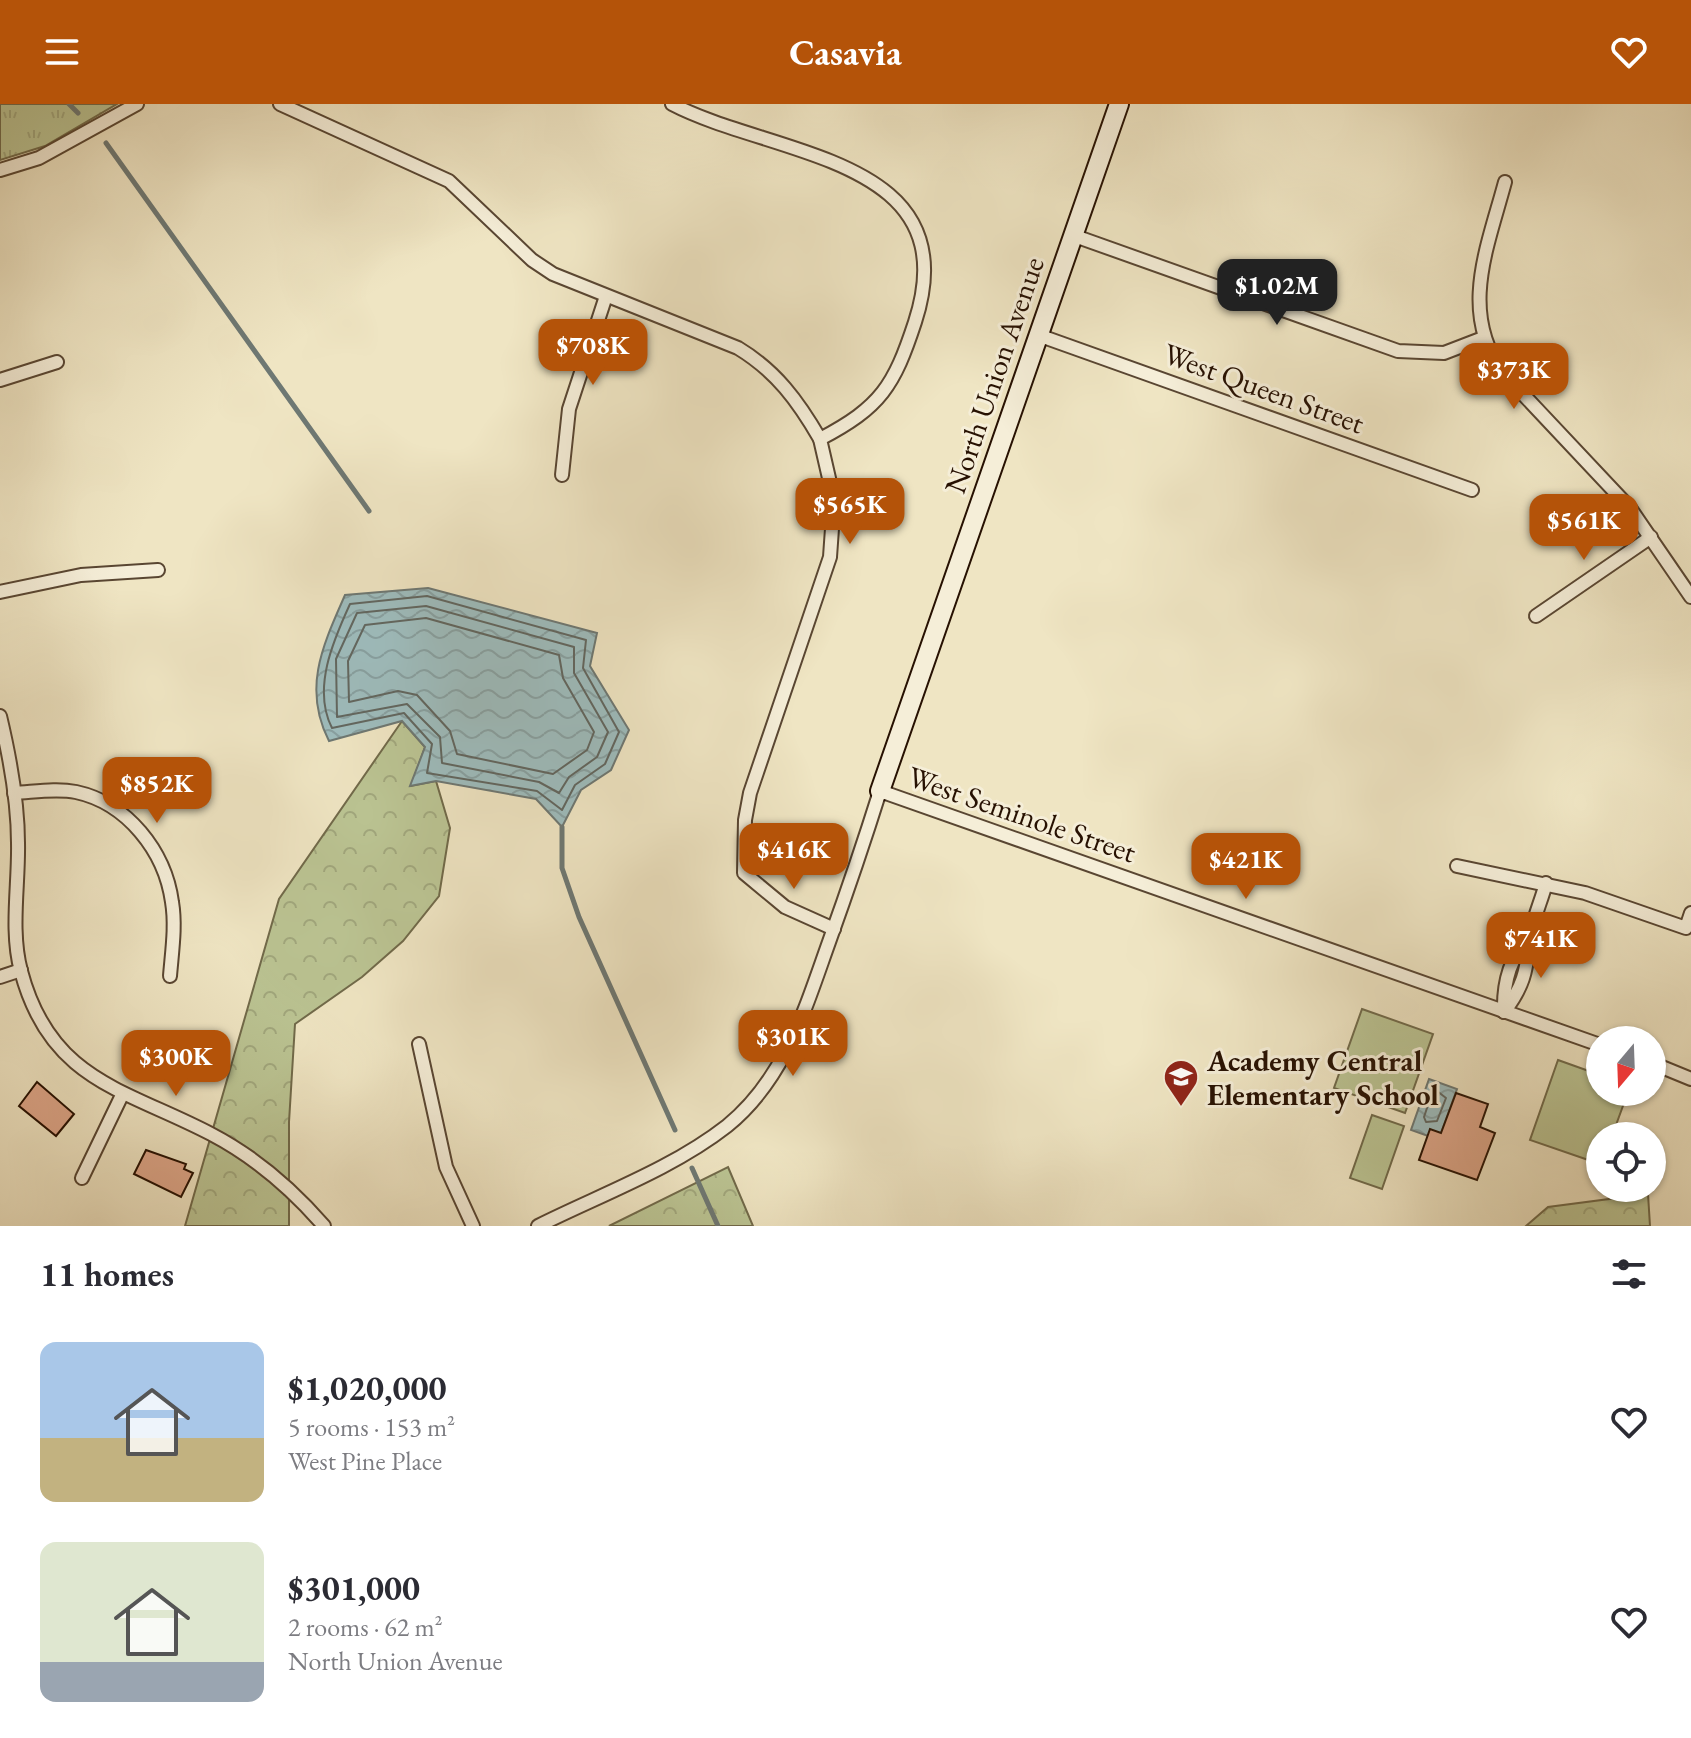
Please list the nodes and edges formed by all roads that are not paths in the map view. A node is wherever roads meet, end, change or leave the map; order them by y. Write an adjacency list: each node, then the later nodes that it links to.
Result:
1 (137, 104): 5 (street)
2 (280, 104): 8 (street)
3 (672, 104): 13 (street)
4 (1119, 104): 7 (street, North Union Avenue)
5 (0, 170)
6 (1505, 182): 10 (street)
7 (1072, 235): 9 (street, North Union Avenue); 10 (street)
8 (606, 296): 13 (street); 14 (street)
9 (1038, 335): 15 (street, West Queen Street); 22 (street, North Union Avenue)
10 (1483, 338): 16 (street)
11 (57, 362): 12 (street)
12 (0, 380)
13 (820, 439): 27 (street)
14 (562, 475)
15 (1472, 490)
16 (1651, 537): 19 (street); 20 (street)
17 (158, 570): 18 (street)
18 (0, 592)
19 (1691, 597)
20 (1536, 616)
21 (0, 716): 23 (street)
22 (880, 791): 27 (street, North Union Avenue); 31 (street, West Seminole Street)
23 (14, 793): 28 (street); 29 (street)
24 (1457, 866): 25 (street)
25 (1546, 883): 26 (street); 31 (street)
26 (1691, 913)
27 (834, 929): 40 (street, North Union Avenue)
28 (21, 970): 30 (street); 36 (street)
29 (170, 976)
30 (0, 977)
31 (1504, 1012): 32 (street, West Seminole Street)
32 (1586, 1040)
33 (419, 1044): 39 (street)
34 (1666, 1069): 35 (street)
35 (1691, 1079)
36 (122, 1095): 37 (street); 38 (street)
37 (82, 1178)
38 (324, 1226)
39 (473, 1226)
40 (538, 1226)

